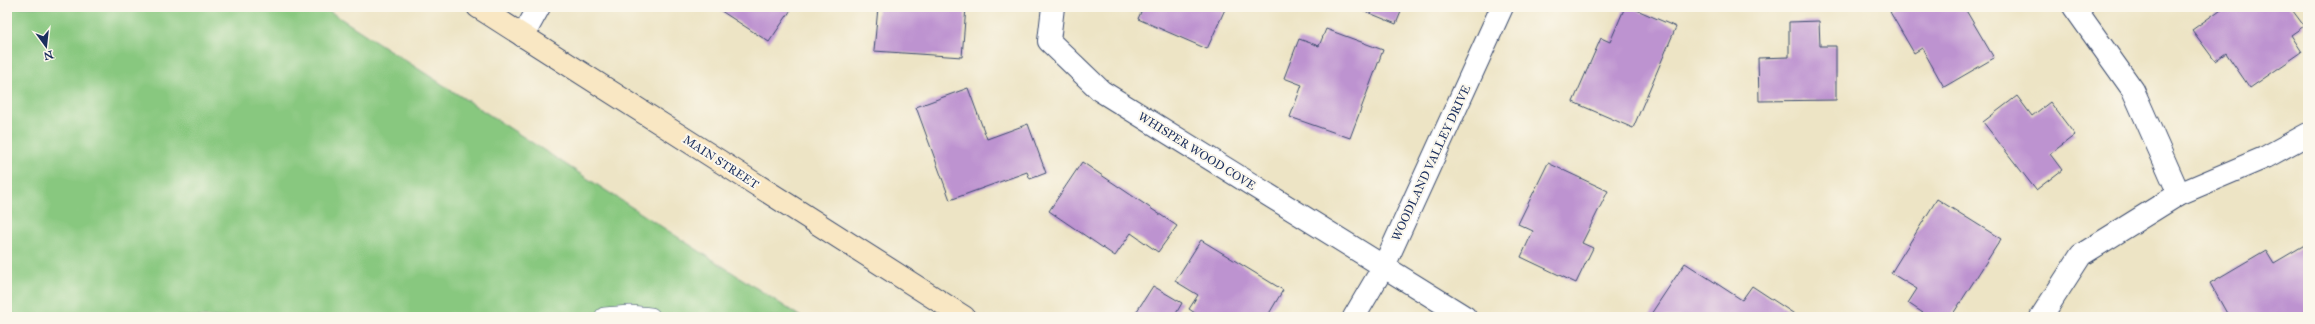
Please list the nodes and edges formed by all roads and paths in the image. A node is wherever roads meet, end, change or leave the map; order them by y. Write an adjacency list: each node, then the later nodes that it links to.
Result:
1 (478, 7): 6 (main road, MAIN STREET)
2 (540, 7): 6 (street)
3 (1053, 7): 9 (street, WHISPER WOOD COVE)
4 (1502, 7): 9 (street, WOODLAND VALLEY DRIVE)
5 (2074, 7): 8 (street)
6 (523, 36): 12 (main road, MAIN STREET)
7 (2308, 134): 8 (street)
8 (2179, 194): 15 (street)
9 (1384, 266): 13 (street, WOODLAND VALLEY DRIVE); 14 (street)
10 (604, 317): 11 (lane)
11 (651, 317)
12 (964, 317)
13 (1354, 317)
14 (1465, 317)
15 (2041, 317)

